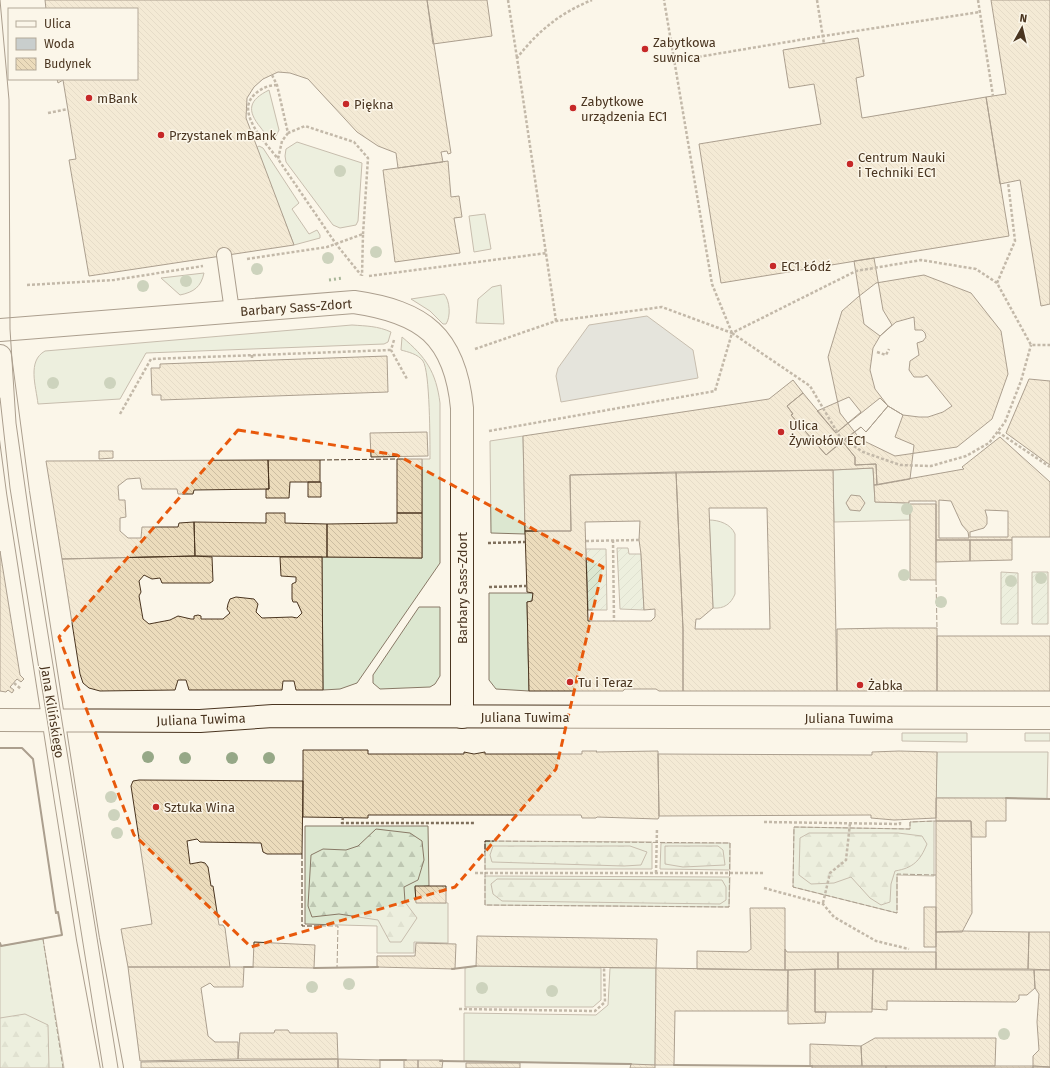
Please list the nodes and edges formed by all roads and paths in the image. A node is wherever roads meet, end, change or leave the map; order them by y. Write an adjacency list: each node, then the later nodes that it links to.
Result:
1 (508, 0): 9 (path)
2 (592, 0): 9 (path)
3 (664, 0): 10 (path)
4 (817, 0): 7 (path)
5 (978, 0): 6 (path)
6 (980, 12): 7 (path); 13 (path)
7 (823, 36): 8 (path); 10 (path)
8 (824, 44)
9 (517, 58): 20 (path)
10 (674, 61): 28 (path)
11 (272, 75): 12 (path)
12 (277, 85): 16 (path); 17 (path)
13 (993, 96)
14 (68, 110): 15 (path)
15 (48, 113)
16 (288, 133): 17 (path); 19 (path)
17 (278, 159): 22 (path)
18 (1008, 182): 23 (path)
19 (362, 234)
20 (547, 253): 22 (path); 26 (path)
21 (224, 255): 25 (lane)
22 (362, 277): 24 (path)
23 (997, 283): 28 (path); 30 (path)
24 (354, 302): 25 (street, Barbary Sass-Zdort); 38 (street, Barbary Sass-Zdort)
25 (232, 311): 27 (street, Barbary Sass-Zdort)
26 (556, 321): 28 (path); 38 (path)
27 (0, 330)
28 (732, 333): 41 (path); 42 (path)
29 (395, 337): 33 (path)
30 (1031, 345): 31 (path); 41 (path)
31 (1050, 345)
32 (889, 349): 34 (path)
33 (391, 350): 35 (path); 39 (path)
34 (877, 352)
35 (252, 355): 37 (path); 40 (path)
36 (0, 356): 57 (street, Jana Kilińskiego)
37 (252, 360)
38 (452, 360): 42 (street, Barbary Sass-Zdort)
39 (407, 379)
40 (120, 414)
41 (998, 432): 43 (path)
42 (462, 435): 54 (street, Barbary Sass-Zdort)
43 (1050, 467)
44 (613, 540): 45 (path); 46 (path); 51 (path)
45 (639, 540)
46 (586, 541)
47 (525, 542): 48 (path)
48 (484, 543)
49 (526, 586): 50 (path)
50 (483, 587)
51 (614, 621)
52 (14, 683): 53 (path)
53 (21, 689)
54 (462, 717): 55 (street, Juliana Tuwima); 57 (street, Juliana Tuwima)
55 (1050, 718)
56 (0, 720): 57 (street, Juliana Tuwima)
57 (54, 720): 72 (street, Jana Kilińskiego)
58 (343, 817): 61 (path)
59 (900, 819): 62 (path)
60 (764, 822): 62 (path)
61 (474, 823)
62 (850, 823): 68 (path)
63 (657, 828): 65 (path)
64 (475, 873): 65 (path)
65 (656, 873): 66 (path)
66 (764, 873)
67 (764, 888): 68 (path)
68 (823, 904): 69 (path)
69 (909, 949)
70 (604, 968): 71 (path)
71 (459, 1009)
72 (112, 1068)

